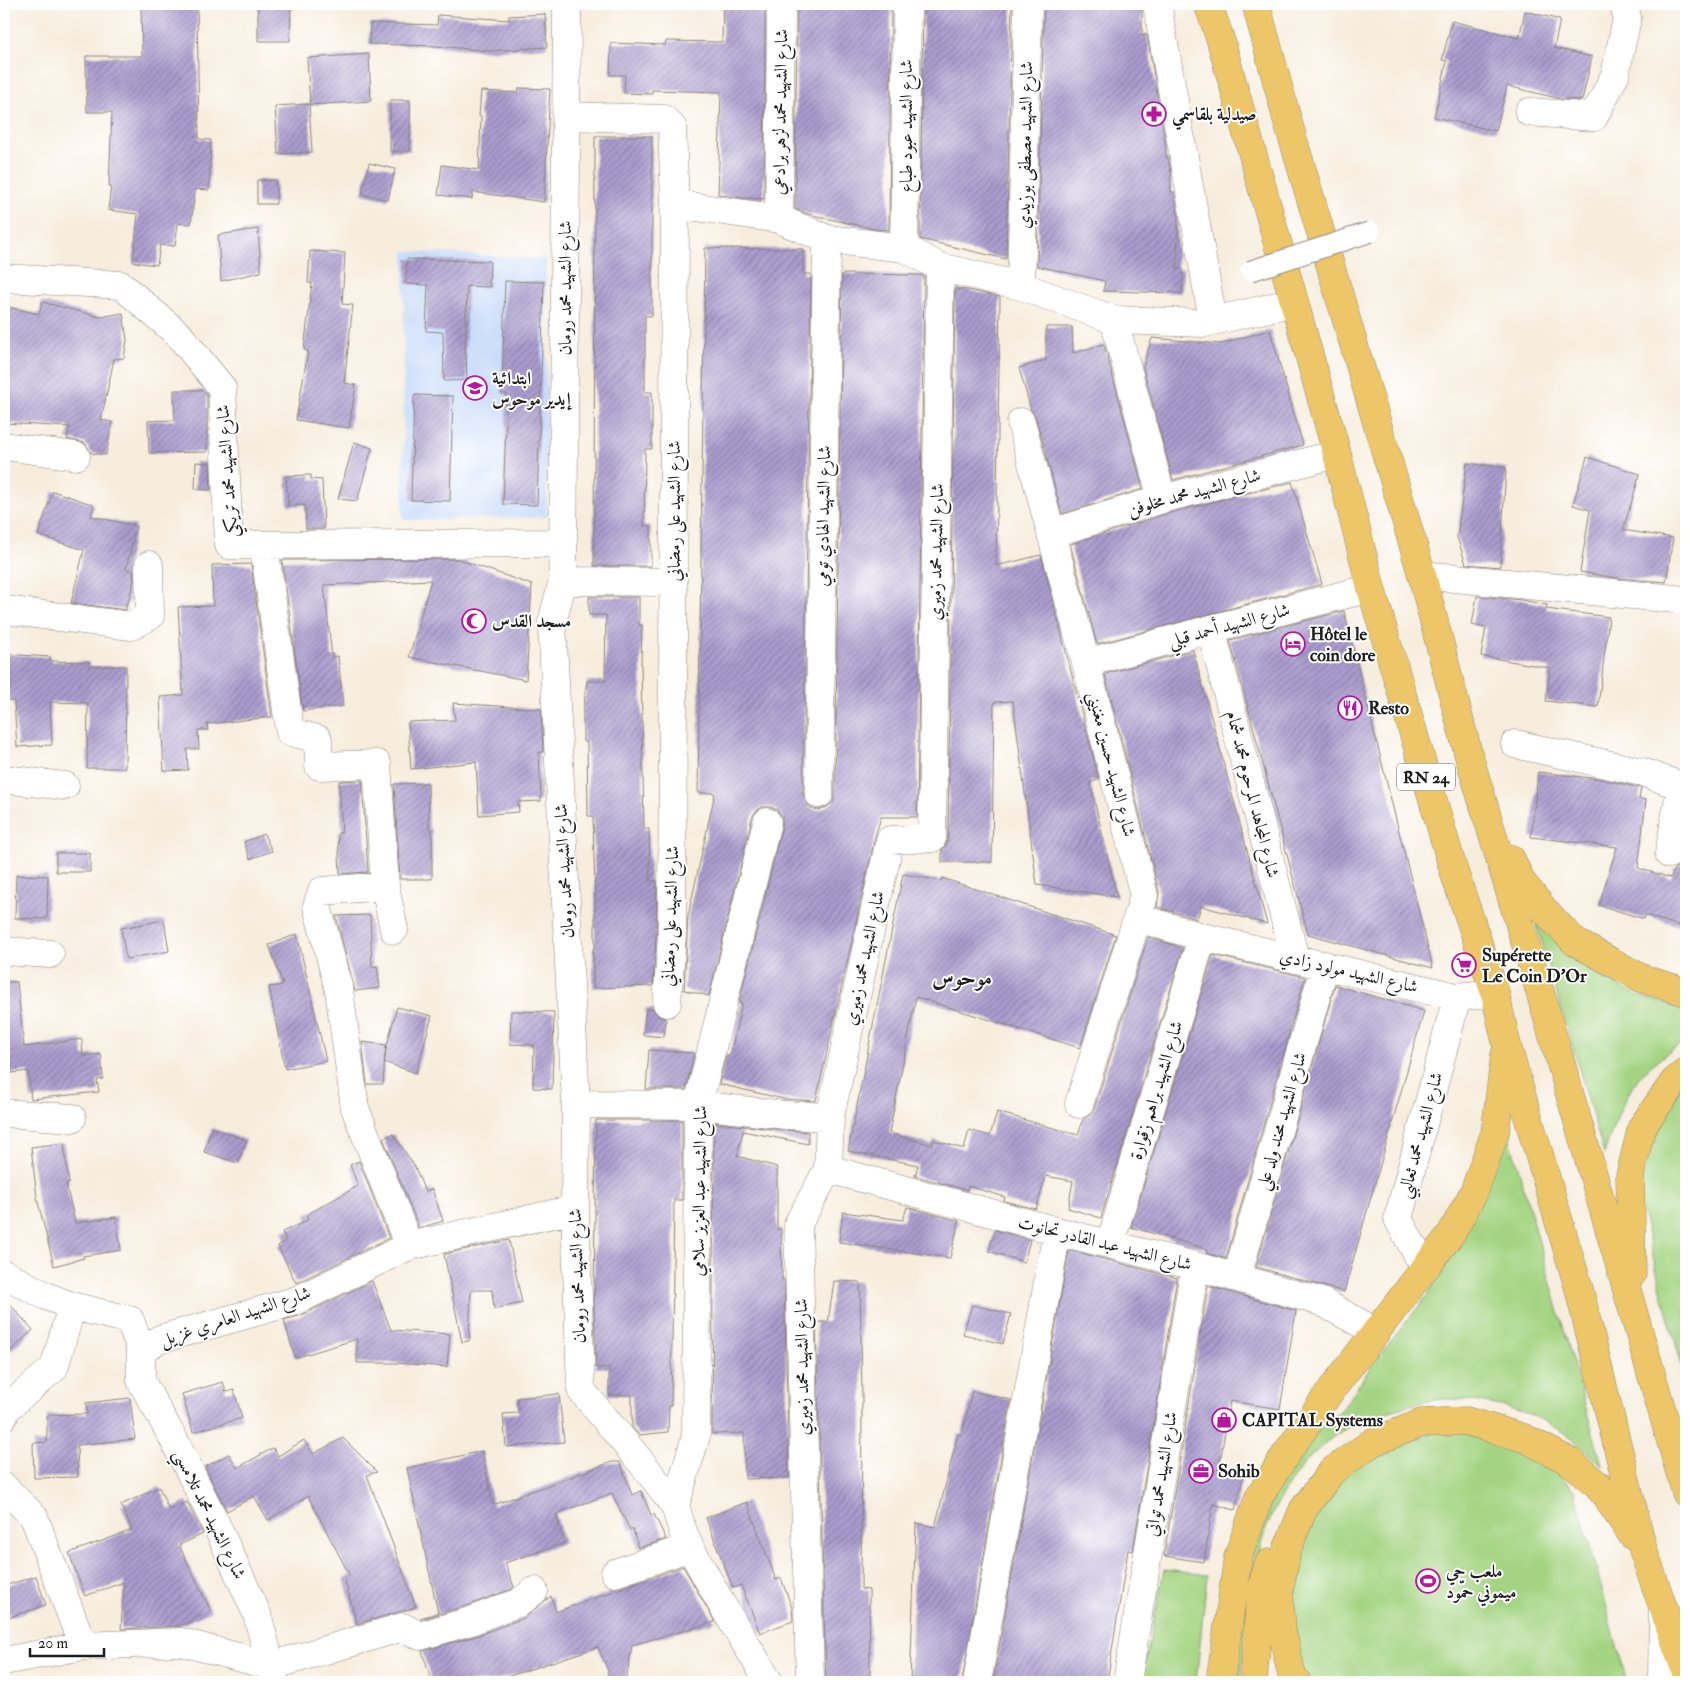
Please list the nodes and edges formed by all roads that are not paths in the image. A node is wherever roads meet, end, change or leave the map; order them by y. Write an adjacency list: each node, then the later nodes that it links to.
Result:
1 (567, 4): 10 (street, شارع الشهيد محمد رومان)
2 (781, 4): 12 (street, شارع الشهيد محمد لزهر برادعي)
3 (907, 4): 15 (street, شارع الشهيد عبود طباع)
4 (1028, 4): 19 (street, شارع الشهيد مصطفى بوزيدي)
5 (1157, 4): 22 (street)
6 (1208, 4): 20 (highway, RN 24)
7 (1256, 4): 32 (highway, RN 24)
8 (1624, 4): 9 (street)
9 (1528, 112)
10 (567, 116): 11 (street, شارع الشهيد على رمضاني); 29 (street, شارع الشهيد محمد رومان)
11 (675, 204): 12 (street); 34 (street, شارع الشهيد على رمضاني)
12 (779, 220): 14 (street)
13 (1370, 232): 17 (street, bridge)
14 (827, 239): 15 (street); 45 (street, شارع الشهيد الهادي تومي)
15 (904, 248): 16 (street)
16 (940, 266): 19 (street); 66 (street, شارع الشهيد محمد زميري)
17 (1250, 271)
18 (4, 278): 30 (street, شارع الشهيد محمد تريكي)
19 (1021, 286): 21 (street)
20 (1294, 302): 22 (street); 25 (highway, RN 24)
21 (1114, 320): 22 (street); 27 (street)
22 (1213, 321)
23 (1021, 422): 28 (street, شارع الشهيد حسين مغنيني)
24 (4, 446): 26 (street)
25 (1337, 454): 27 (street, شارع الشهيد محمد مخلوفن); 35 (highway, RN 24)
26 (76, 456)
27 (1162, 499): 28 (street, شارع الشهيد محمد مخلوفن)
28 (1052, 533): 39 (street, شارع الشهيد حسين مغنيني)
29 (563, 543): 30 (street, شارع الشهيد محمد تريكي); 33 (street, شارع الشهيد محمد رومان)
30 (264, 545): 48 (street)
31 (149, 565): 37 (street)
32 (1422, 575): 36 (street); 41 (highway, RN 24)
33 (563, 581): 34 (street); 62 (street, شارع الشهيد محمد رومان)
34 (674, 582): 59 (street, شارع الشهيد على رمضاني)
35 (1371, 588): 38 (street, شارع الشهيد أحمد قبلي); 57 (highway, RN 24)
36 (1686, 600)
37 (4, 610)
38 (1211, 628): 39 (street, شارع الشهيد أحمد قبلي); 54 (street, شارع المجاهد المرحوم محمد شمام)
39 (1086, 663): 49 (street, شارع الشهيد حسين مغنيني)
40 (1515, 744): 44 (street)
41 (1468, 754): 56 (highway); 78 (highway, RN 24)
42 (4, 779): 43 (street)
43 (65, 786)
44 (1684, 789): 47 (street)
45 (819, 794)
46 (767, 822): 64 (street, شارع الشهيد عبد العزيز سلامي)
47 (1669, 854)
48 (386, 886): 50 (street); 72 (street)
49 (1138, 918): 51 (street, شارع الشهيد مولود زادي); 63 (street, شارع الشهيد حسين مغنيني)
50 (394, 930)
51 (1203, 937): 54 (street, شارع الشهيد مولود زادي); 71 (street, شارع الشهيد براهم زقوارة)
52 (4, 951): 53 (street)
53 (50, 954)
54 (1295, 958): 55 (street, شارع الشهيد مولود زادي)
55 (1325, 966): 58 (street, شارع الشهيد مولود زادي); 76 (street, شارع الشهيد محند ولد علي)
56 (1686, 992)
57 (1494, 993): 58 (street, شارع الشهيد مولود زادي); 60 (highway, RN 24)
58 (1457, 997): 74 (street, شارع الشهيد محمد ثعالبي)
59 (667, 1003)
60 (1506, 1046): 74 (highway); 87 (highway, RN 24)
61 (1686, 1072): 78 (highway)
62 (576, 1104): 64 (street); 69 (street, شارع الشهيد محمد رومان)
63 (1079, 1104)
64 (698, 1105): 66 (street); 84 (street, شارع الشهيد عبد العزيز سلامي)
65 (4, 1113): 67 (street)
66 (830, 1117): 68 (street, شارع الشهيد محمد زميري)
67 (72, 1118)
68 (828, 1169): 70 (street, شارع الشهيد عبد القادر تحانوت); 96 (street, شارع الشهيد محمد زميري)
69 (575, 1209): 72 (street, شارع الشهيد العامري غزيل); 84 (street, شارع الشهيد محمد رومان)
70 (1057, 1231): 71 (street, شارع الشهيد عبد القادر تحانوت); 97 (street)
71 (1110, 1244): 73 (street, شارع الشهيد عبد القادر تحانوت)
72 (409, 1246): 80 (street, شارع الشهيد العامري غزيل)
73 (1195, 1266): 76 (street, شارع الشهيد عبد القادر تحانوت); 98 (street, شارع الشهيد محمد تواتي)
74 (1425, 1268): 79 (highway)
75 (4, 1274): 77 (street, شارع الشهيد العامري غزيل)
76 (1237, 1277): 79 (street, شارع الشهيد عبد القادر تحانوت)
77 (72, 1306): 80 (street, شارع الشهيد العامري غزيل); 81 (street)
78 (1633, 1311): 83 (highway, RN 24)
79 (1376, 1332): 99 (highway)
80 (141, 1350): 94 (street, شارع الشهيد محمد تلامسي)
81 (4, 1416)
82 (4, 1487): 91 (street)
83 (1686, 1493)
84 (675, 1506): 86 (street, شارع الشهيد محمد رومان)
85 (1302, 1510): 87 (highway); 100 (highway); 101 (highway)
86 (690, 1547): 88 (street); 95 (street, شارع الشهيد محمد رومان)
87 (1642, 1550): 90 (highway, RN 24)
88 (615, 1573)
89 (534, 1591): 94 (street)
90 (1663, 1608): 93 (highway, RN 24); 102 (street)
91 (84, 1646): 92 (street); 94 (street)
92 (4, 1661)
93 (1686, 1672)
94 (273, 1674)
95 (769, 1682)
96 (810, 1682)
97 (977, 1682)
98 (1127, 1682)
99 (1220, 1682)
100 (1253, 1682)
101 (1297, 1682)
102 (1662, 1682)

